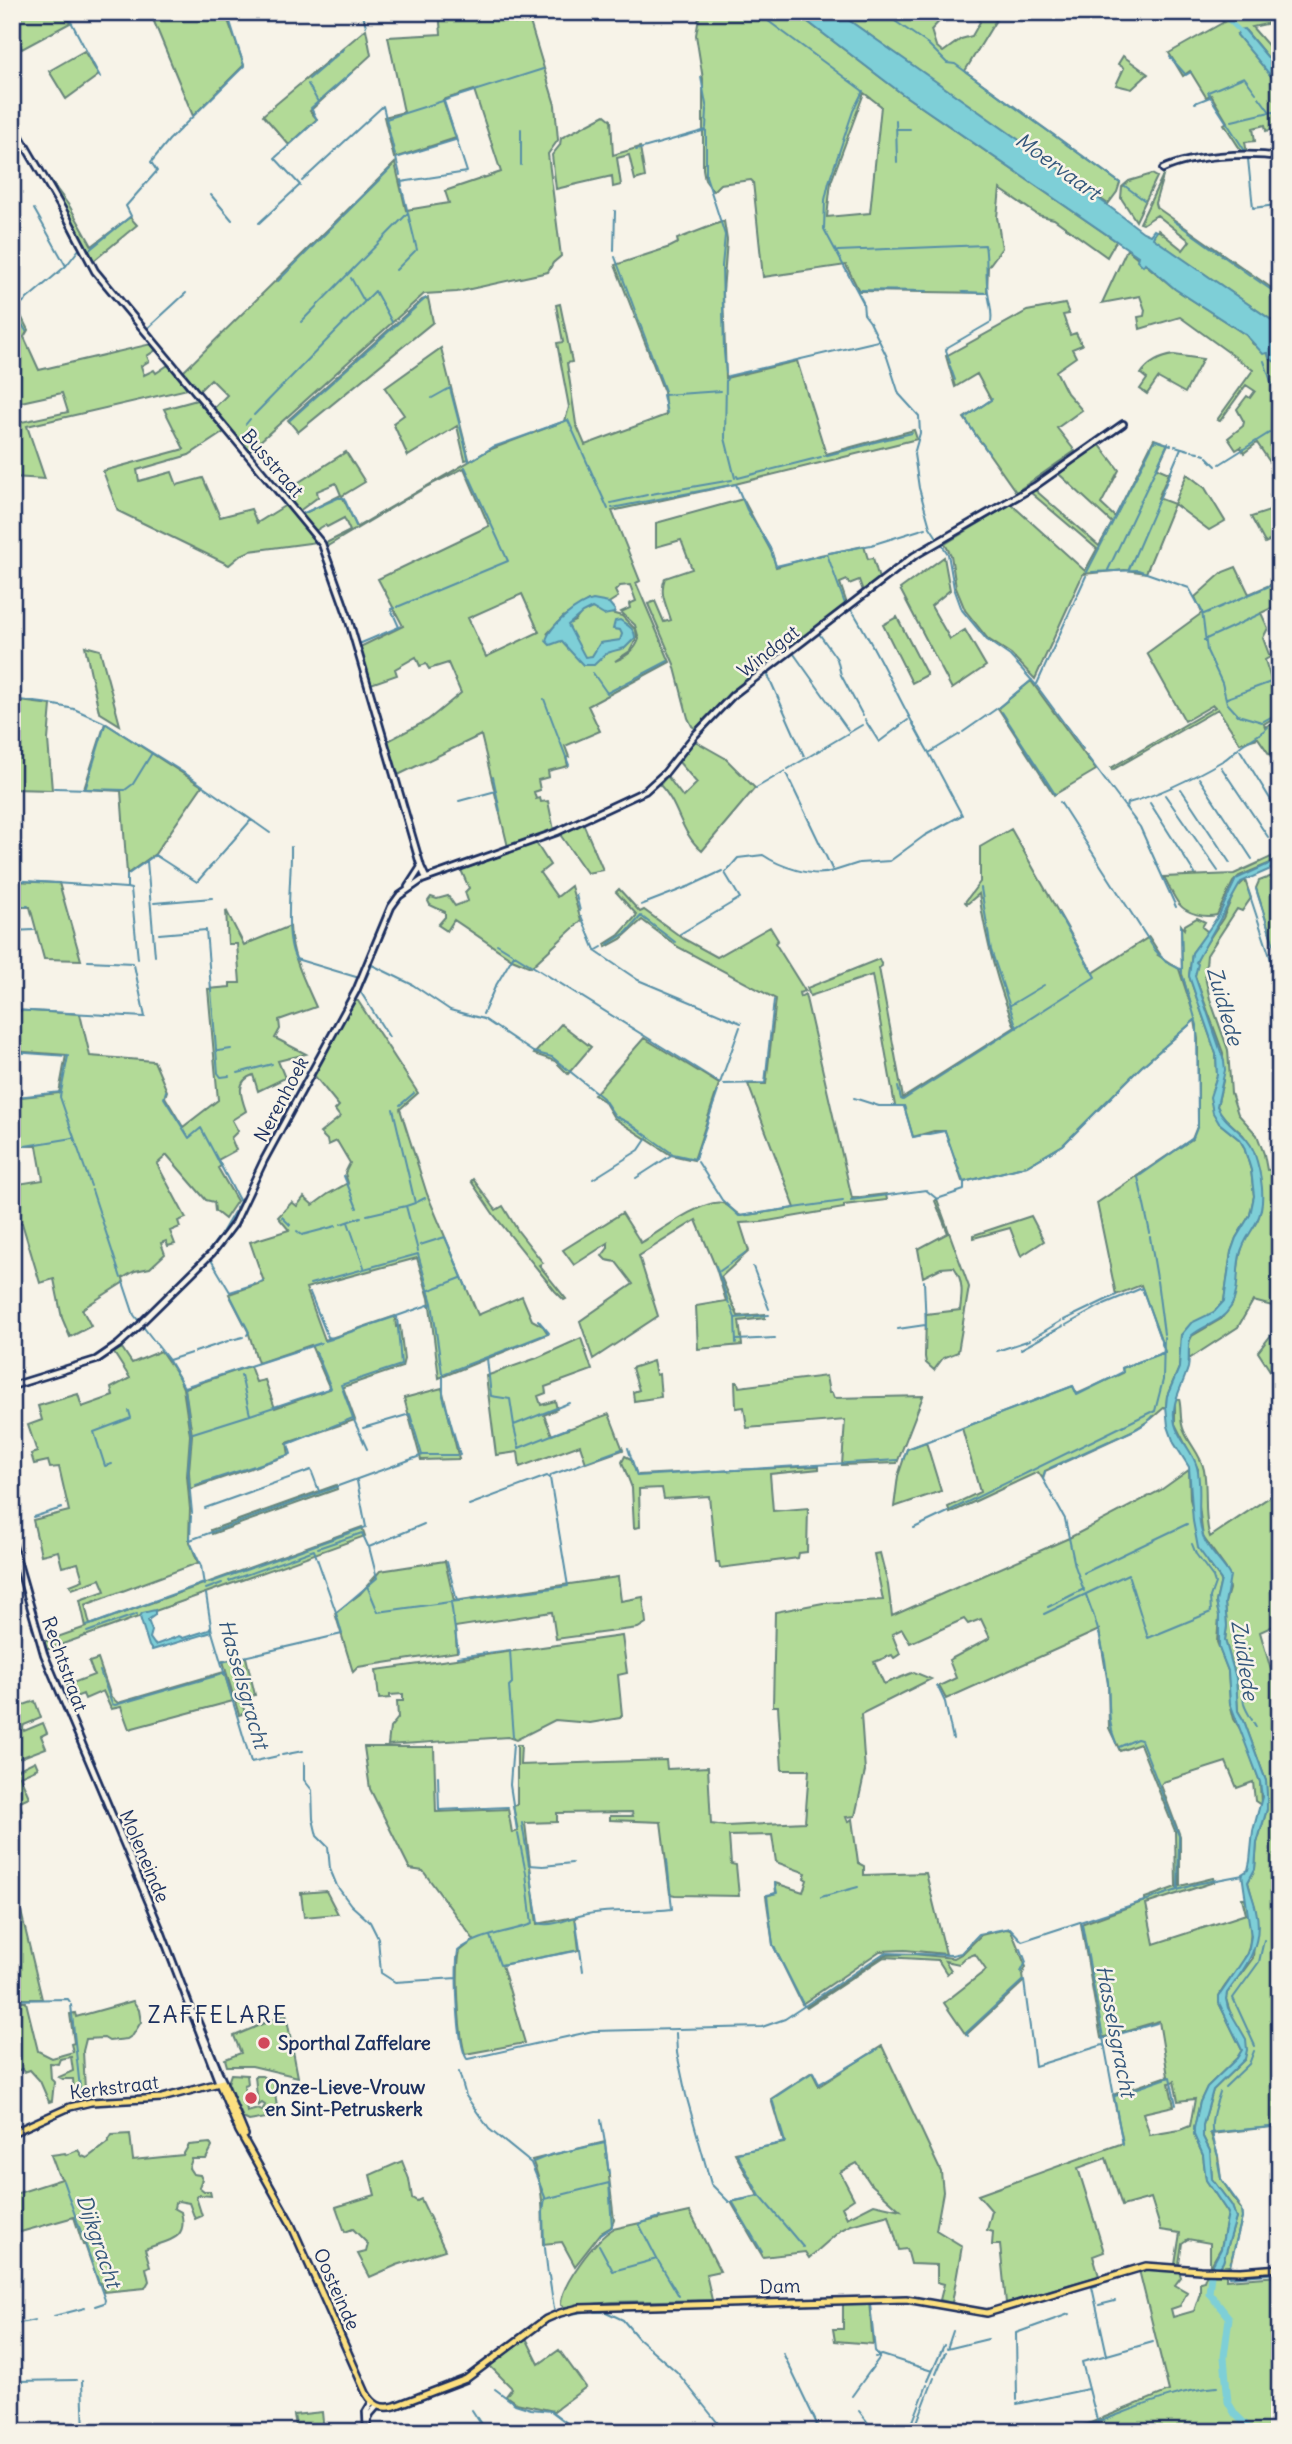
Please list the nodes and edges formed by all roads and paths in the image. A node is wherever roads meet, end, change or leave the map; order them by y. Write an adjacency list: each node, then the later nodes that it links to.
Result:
1 (12, 123): 5 (street, Busstraat)
2 (1280, 157): 3 (street)
3 (1163, 169)
4 (1124, 424): 6 (street, Windgat)
5 (421, 867): 6 (street, Busstraat); 7 (street)
6 (426, 878): 7 (street, Nerenhoek)
7 (408, 888): 8 (street, Nerenhoek)
8 (12, 1386)
9 (12, 1542): 10 (street, Rechtstraat)
10 (102, 1793): 11 (street, Moleneinde)
11 (221, 2082): 12 (main road, Kerkstraat); 14 (main road, Oosteinde)
12 (12, 2133)
13 (1280, 2268): 14 (main road, Dam)
14 (375, 2404): 15 (street)
15 (367, 2432)

